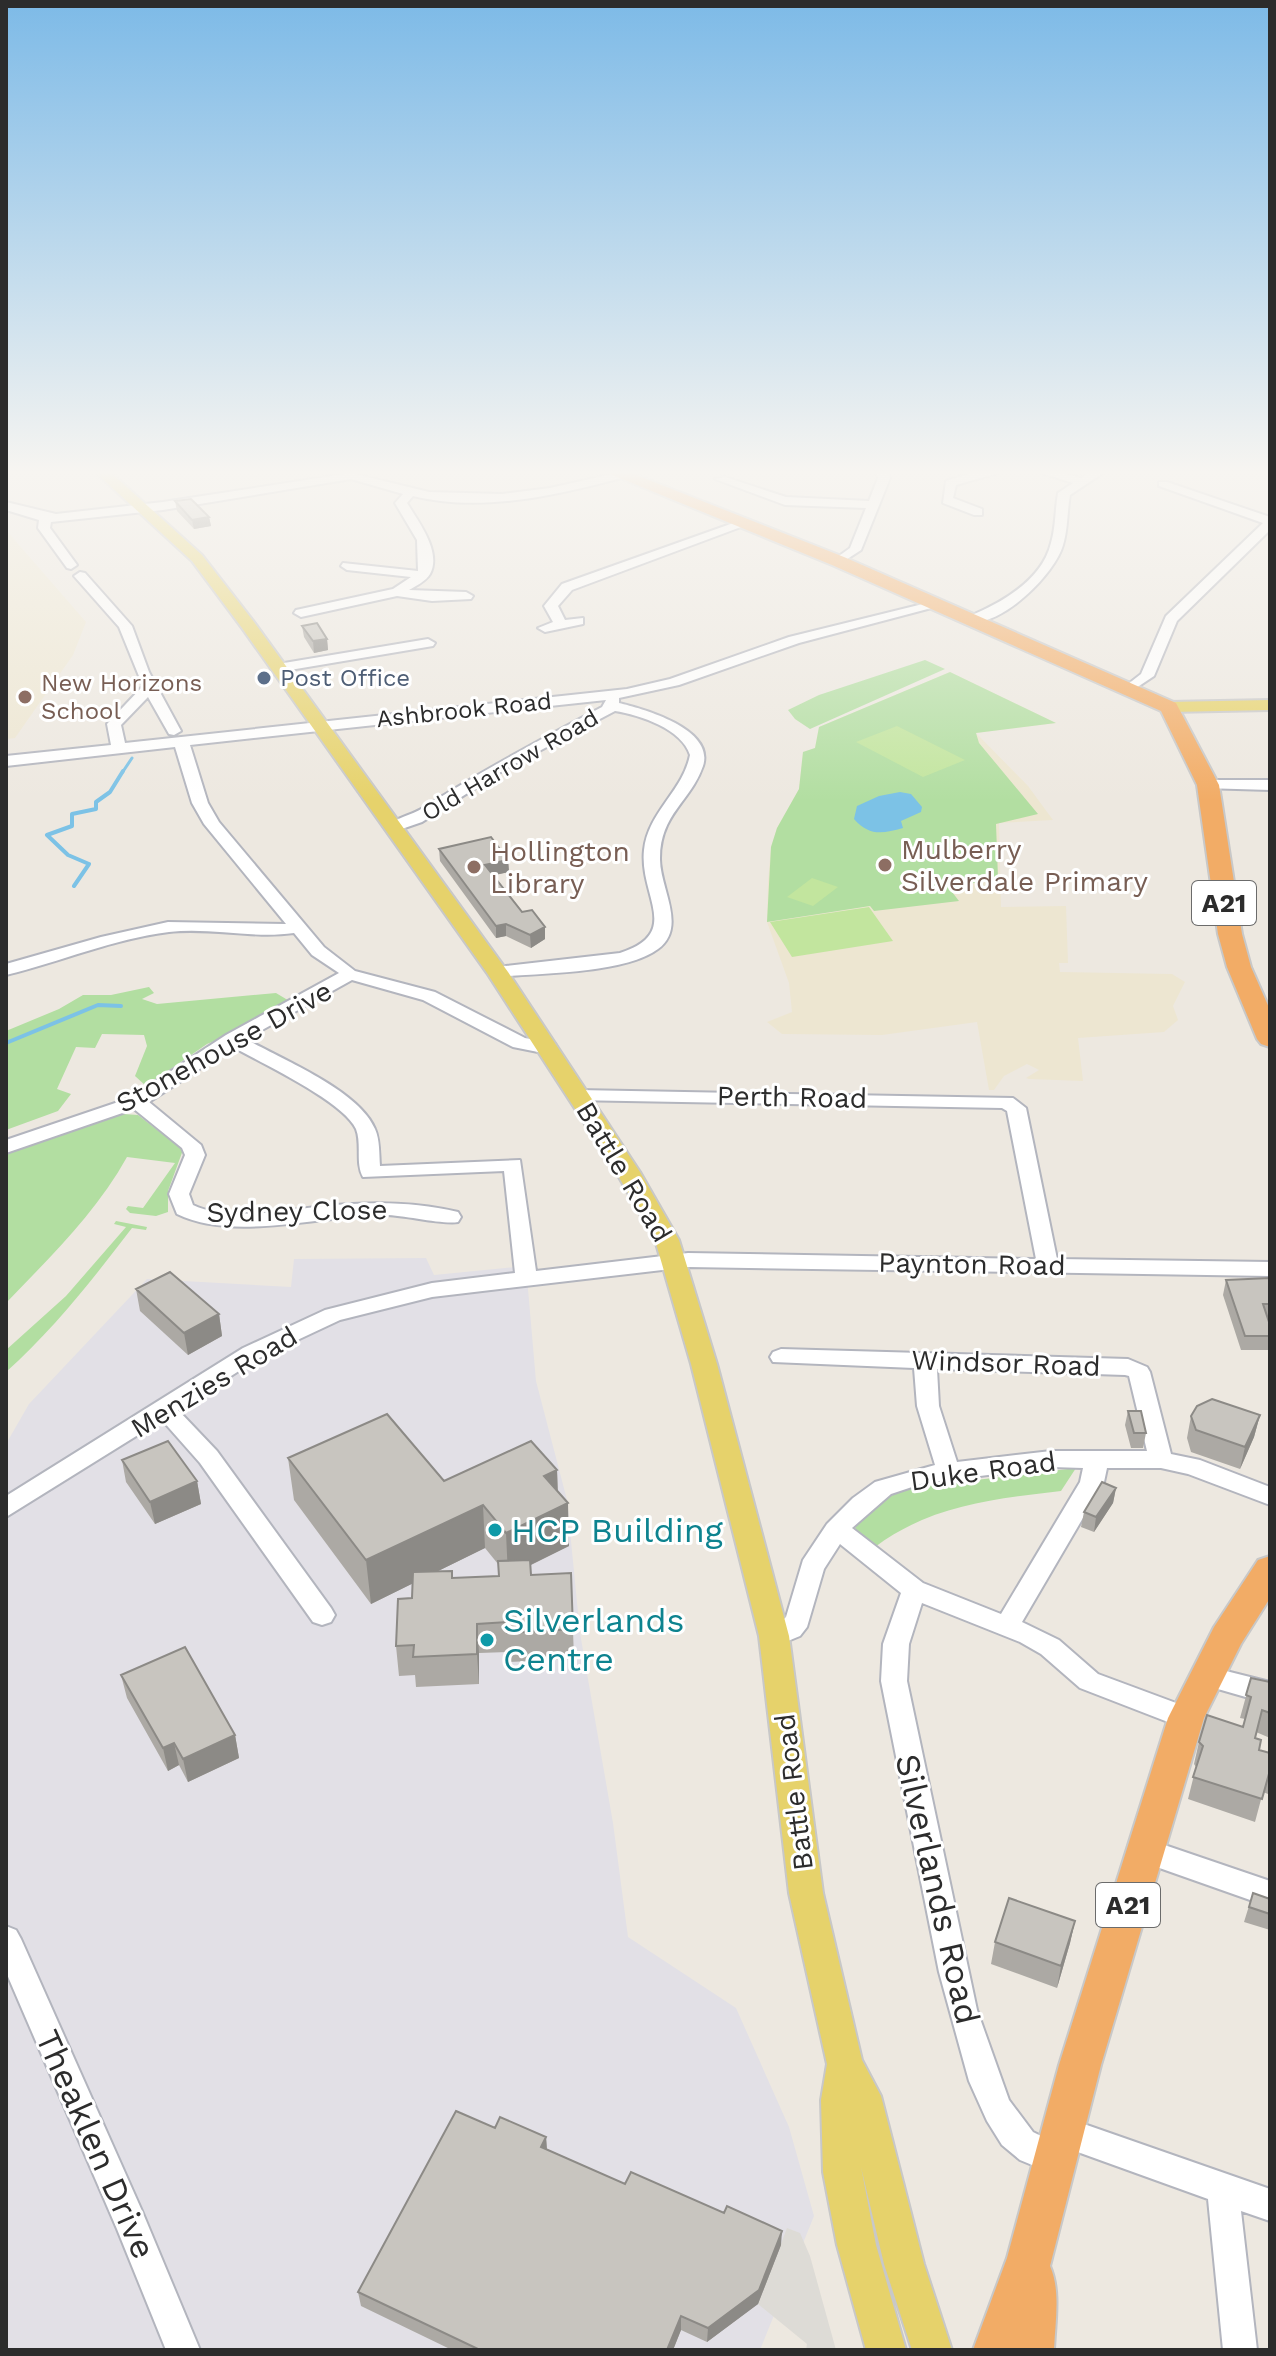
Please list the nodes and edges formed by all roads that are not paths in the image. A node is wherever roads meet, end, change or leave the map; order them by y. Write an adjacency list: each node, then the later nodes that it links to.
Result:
1 (86, 581): 18 (street)
2 (214, 581): 17 (main road, Battle Road)
3 (414, 581): 8 (street)
4 (584, 581): 14 (street)
5 (884, 581): 10 (highway)
6 (1034, 581): 12 (street)
7 (1211, 581): 19 (street)
8 (397, 592): 9 (street); 11 (street)
9 (466, 596)
10 (934, 603): 12 (highway); 20 (street, Old Harrow Road)
11 (301, 613)
12 (975, 619): 19 (highway)
13 (578, 621): 14 (street)
14 (562, 624): 15 (street)
15 (545, 628)
16 (428, 643): 17 (street)
17 (278, 668): 23 (main road, Battle Road)
18 (150, 687): 24 (street); 25 (street)
19 (1130, 688): 22 (highway)
20 (611, 700): 23 (street, Ashbrook Road); 29 (street, Old Harrow Road); 32 (street)
21 (1270, 705): 22 (main road)
22 (1169, 707): 27 (highway, A21)
23 (318, 725): 24 (street, Ashbrook Road); 29 (main road, Battle Road)
24 (178, 736): 25 (street, Ashbrook Road); 30 (street)
25 (119, 748): 26 (street, Ashbrook Road)
26 (6, 761)
27 (1208, 785): 28 (street); 35 (highway, A21)
28 (1270, 785)
29 (393, 827): 32 (main road, Battle Road)
30 (297, 927): 31 (street); 33 (street)
31 (6, 970)
32 (497, 972): 36 (main road, Battle Road)
33 (348, 974): 34 (street, Stonehouse Drive); 36 (street)
34 (232, 1039): 38 (street, Stonehouse Drive); 44 (street)
35 (1270, 1039)
36 (548, 1048): 37 (main road, Battle Road)
37 (578, 1096): 41 (main road, Battle Road); 42 (street, Perth Road)
38 (137, 1102): 39 (street, Stonehouse Drive); 40 (street, Sydney Close)
39 (6, 1147)
40 (451, 1217)
41 (674, 1261): 42 (street, Paynton Road); 44 (street, Menzies Road); 58 (main road, Battle Road)
42 (1048, 1266): 43 (street, Paynton Road)
43 (1270, 1269)
44 (526, 1277): 47 (street, Menzies Road)
45 (781, 1357): 46 (street, Windsor Road)
46 (925, 1361): 49 (street, Windsor Road); 50 (street)
47 (165, 1410): 52 (street, Menzies Road); 56 (street)
48 (1097, 1457): 49 (street, Duke Road); 50 (street, Duke Road); 57 (street)
49 (1161, 1460): 51 (street, Duke Road)
50 (948, 1470): 53 (street, Duke Road)
51 (1270, 1496)
52 (6, 1508)
53 (836, 1530): 55 (street); 58 (street, Duke Road)
54 (1270, 1569): 59 (highway, A21)
55 (914, 1590): 57 (street); 66 (street, Silverlands Road)
56 (322, 1615)
57 (1007, 1626): 61 (street)
58 (774, 1636): 65 (main road, Battle Road)
59 (1206, 1676): 60 (street); 61 (highway, A21)
60 (1270, 1693)
61 (1186, 1718): 62 (highway, A21)
62 (1144, 1850): 63 (street); 66 (highway, A21)
63 (1270, 1894)
64 (6, 1939): 70 (street, Theaklen Drive)
65 (845, 2064): 71 (main road, Battle Road); 72 (main road, Battle Road)
66 (1058, 2145): 67 (street, Silverlands Road); 69 (highway, A21)
67 (1223, 2190): 68 (street, Silverlands Road); 75 (street)
68 (1270, 2205)
69 (1030, 2258): 73 (highway, A21); 74 (highway, A21)
70 (183, 2350)
71 (886, 2350)
72 (932, 2350)
73 (997, 2350)
74 (1030, 2350)
75 (1240, 2350)

